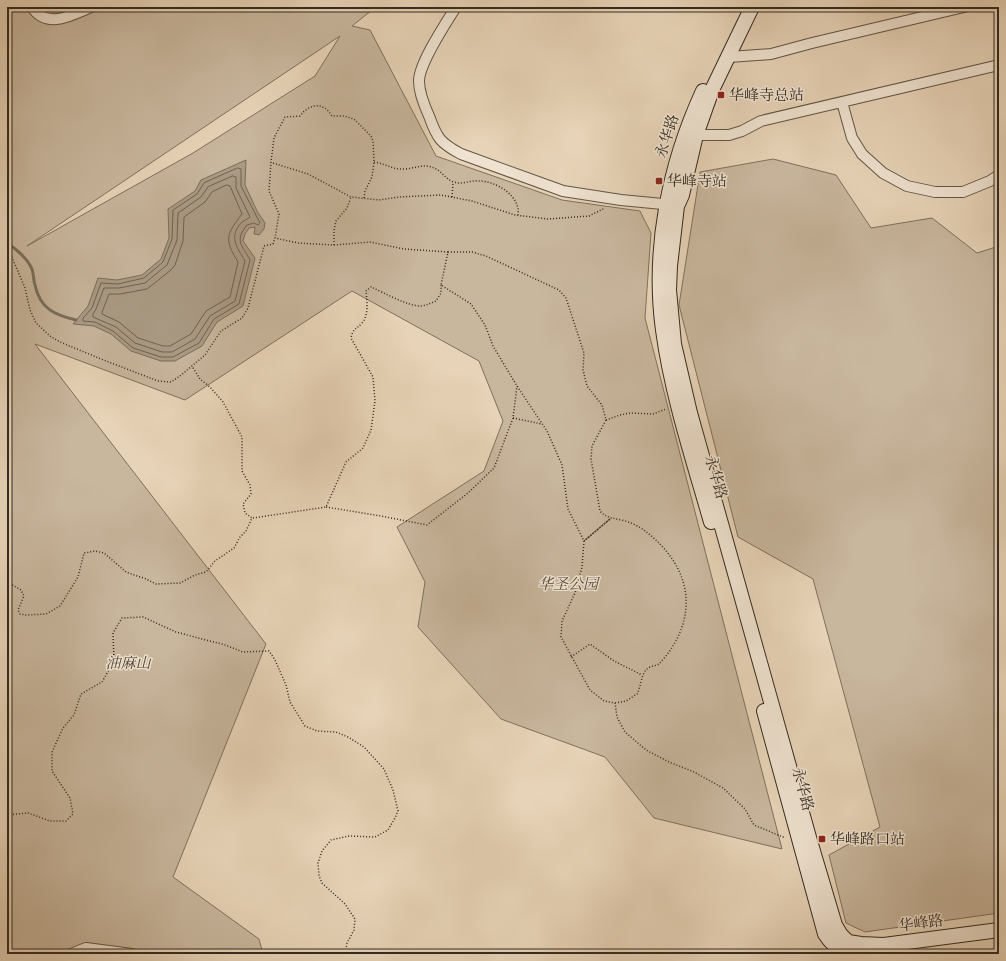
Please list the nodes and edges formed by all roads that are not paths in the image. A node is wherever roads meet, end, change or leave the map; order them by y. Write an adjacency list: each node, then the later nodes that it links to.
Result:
1 (32, 7): 2 (street)
2 (91, 7)
3 (453, 7): 12 (street)
4 (743, 7): 12 (street, 永华路)
5 (752, 7): 7 (street, 永华路)
6 (964, 7): 7 (street)
7 (729, 57): 10 (street, 永华路)
8 (999, 65): 9 (street)
9 (842, 102): 10 (street); 11 (street)
10 (696, 135): 12 (street, 永华路)
11 (999, 175)
12 (672, 204): 15 (street, 永华路); 15 (street, 永华路)
13 (999, 930): 15 (street, 华峰路)
14 (999, 939): 19 (street, 华峰路)
15 (845, 949): 18 (street)
16 (71, 954): 17 (street)
17 (132, 954)
18 (868, 954)
19 (878, 954)

